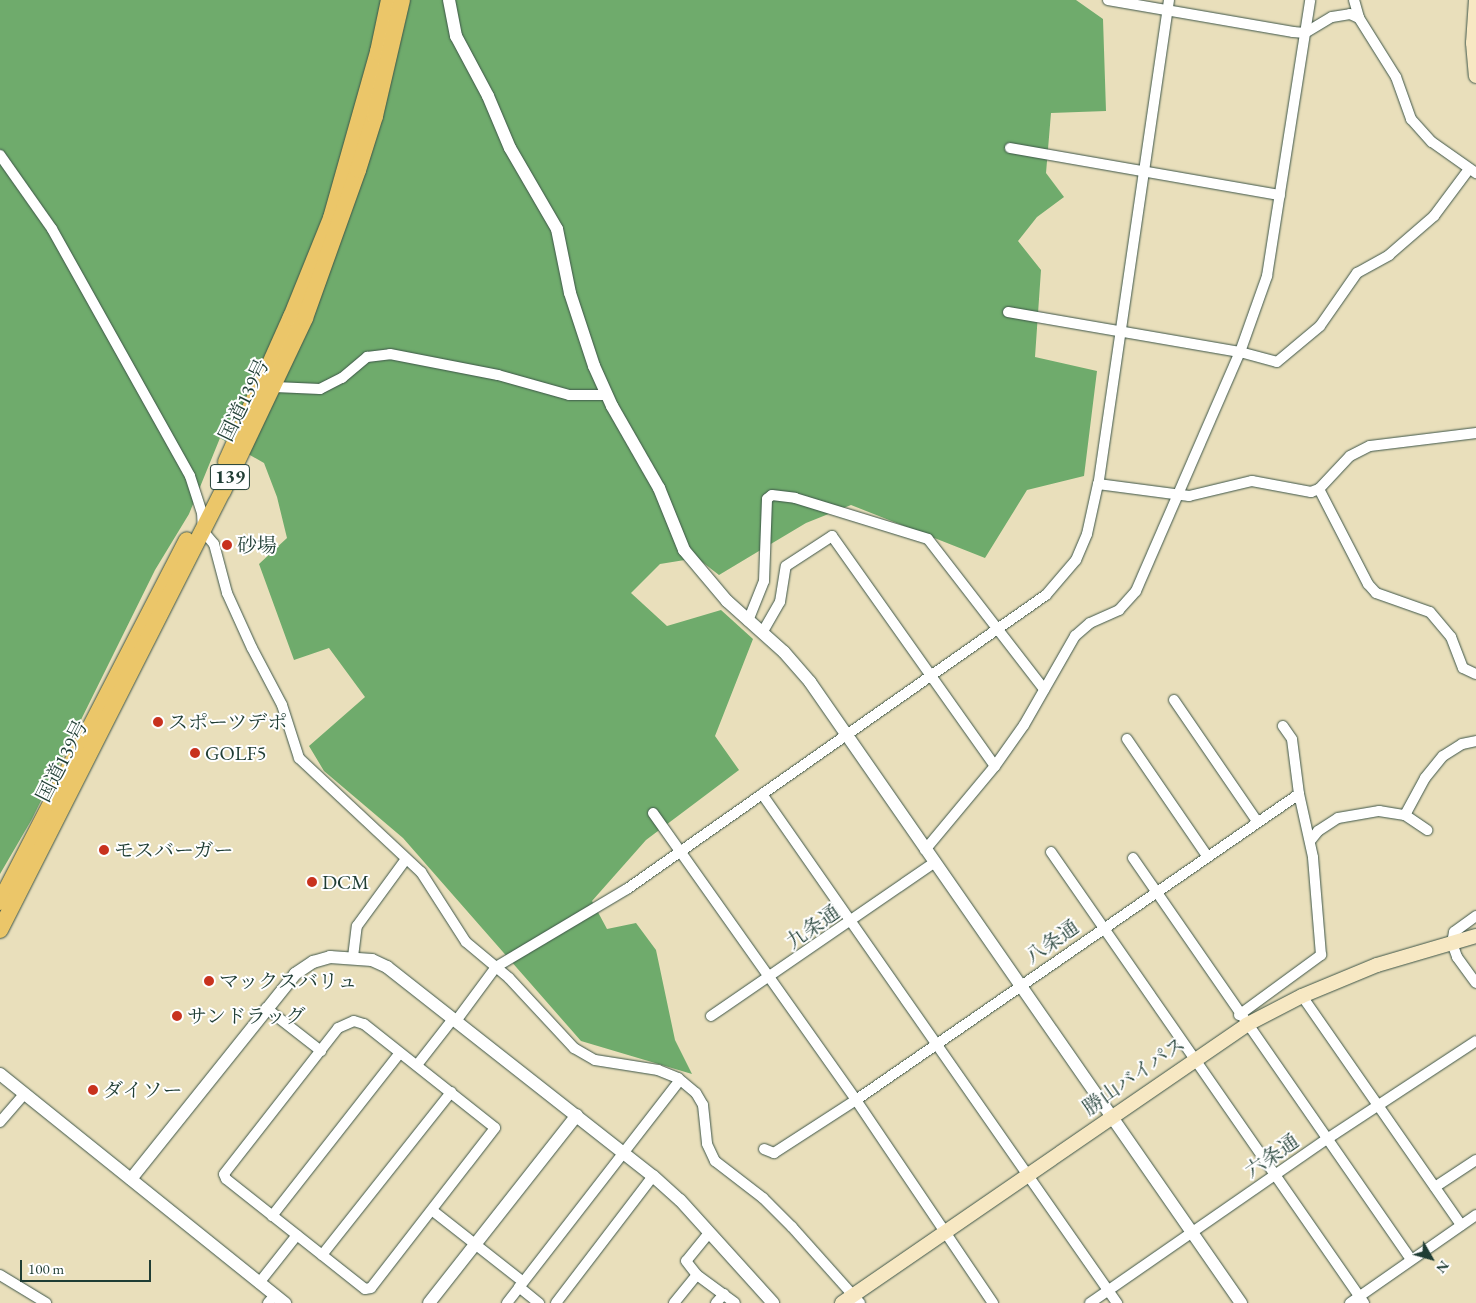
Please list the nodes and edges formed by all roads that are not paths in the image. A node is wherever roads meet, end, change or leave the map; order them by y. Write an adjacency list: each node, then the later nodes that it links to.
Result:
1 (389, 0): 26 (highway, 国道139号 / 139)
2 (402, 0): 20 (highway, 国道139号 / 139)
3 (449, 0): 21 (street)
4 (1108, 0): 8 (street)
5 (1310, 0): 10 (street)
6 (1354, 0): 9 (street)
7 (1476, 0): 11 (main road)
8 (1168, 5): 10 (street); 15 (street)
9 (1359, 18): 10 (street); 14 (street)
10 (1305, 32): 16 (street)
11 (1476, 76)
12 (1010, 148): 15 (street)
13 (0, 154): 26 (street)
14 (1473, 171): 19 (street)
15 (1144, 172): 16 (street); 18 (street)
16 (1280, 195): 19 (street)
17 (1008, 312): 18 (street)
18 (1121, 334): 19 (street); 23 (street)
19 (1240, 352): 25 (street)
20 (275, 387): 21 (street); 27 (highway, 国道139号 / 139)
21 (607, 395): 28 (street)
22 (1476, 433): 24 (street)
23 (1098, 484): 25 (street); 29 (street)
24 (1319, 489): 25 (street); 31 (street)
25 (1177, 495): 33 (street)
26 (202, 512): 27 (street); 55 (highway, 国道139号 / 139)
27 (203, 531): 52 (street); 59 (highway, 国道139号 / 139)
28 (748, 621): 29 (street); 30 (street)
29 (999, 630): 32 (street); 33 (street)
30 (762, 633): 32 (street); 36 (street)
31 (1476, 674)
32 (930, 677): 36 (street); 39 (street)
33 (1044, 689): 39 (street)
34 (1174, 700): 44 (street)
35 (1283, 726): 41 (street)
36 (846, 735): 40 (street); 47 (street)
37 (1126, 739): 50 (street)
38 (1476, 740): 43 (street)
39 (995, 766): 47 (street)
40 (762, 794): 48 (street); 57 (street)
41 (1298, 794): 44 (street, 八条通); 46 (street)
42 (653, 813): 48 (street)
43 (1405, 815): 45 (street); 46 (street)
44 (1257, 822): 50 (street, 八条通)
45 (1427, 830)
46 (1310, 841): 71 (street)
47 (925, 850): 53 (street)
48 (679, 851): 63 (street); 64 (street)
49 (1051, 852): 58 (street)
50 (1207, 856): 54 (street, 八条通)
51 (1133, 858): 54 (street)
52 (406, 859): 62 (street); 63 (street)
53 (934, 863): 57 (street, 九条通); 66 (street)
54 (1157, 890): 58 (street, 八条通); 71 (street)
55 (0, 902)
56 (1476, 916): 61 (street)
57 (850, 922): 64 (street, 九条通); 73 (street)
58 (1103, 928): 66 (street, 八条通); 76 (street)
59 (0, 930)
60 (1476, 936): 61 (main road, 勝山バイパス)
61 (1452, 942): 65 (street); 67 (main road, 勝山バイパス)
62 (353, 957): 68 (street); 70 (street)
63 (496, 967): 70 (street); 79 (street)
64 (770, 979): 69 (street, 九条通); 82 (street)
65 (1476, 983)
66 (1020, 986): 73 (street, 八条通); 85 (street)
67 (1302, 996): 71 (main road, 勝山バイパス); 83 (street)
68 (266, 1008): 74 (street); 94 (street)
69 (711, 1016)
70 (454, 1020): 77 (street); 84 (street)
71 (1243, 1020): 76 (main road, 勝山バイパス); 87 (street)
72 (1476, 1041): 83 (street, 六条通)
73 (938, 1045): 82 (street, 八条通); 91 (street)
74 (320, 1051): 75 (street); 98 (street)
75 (400, 1053): 77 (street); 98 (street)
76 (1194, 1059): 85 (main road, 勝山バイパス); 93 (street)
77 (417, 1065): 80 (street)
78 (0, 1074): 81 (street)
79 (680, 1080): 89 (street); 115 (street)
80 (451, 1092): 96 (street); 105 (street)
81 (25, 1093): 86 (street); 94 (street)
82 (856, 1100): 88 (street, 八条通); 100 (street)
83 (1378, 1105): 87 (street, 六条通); 95 (street)
84 (576, 1116): 89 (street); 104 (street)
85 (1111, 1117): 91 (main road, 勝山バイパス); 102 (street)
86 (0, 1122)
87 (1327, 1139): 93 (street, 六条通); 106 (street)
88 (764, 1149)
89 (623, 1152): 92 (street); 110 (street)
90 (1476, 1160): 95 (street)
91 (1028, 1175): 100 (main road, 勝山バイパス); 111 (street)
92 (653, 1176): 101 (street); 121 (street)
93 (1274, 1176): 102 (street, 六条通); 114 (street)
94 (131, 1179): 109 (street)
95 (1435, 1187): 99 (street)
96 (433, 1211): 104 (street); 105 (street)
97 (1476, 1215): 99 (street)
98 (272, 1216): 103 (street)
99 (1461, 1225): 106 (street)
100 (944, 1232): 115 (main road, 勝山バイパス); 126 (street)
101 (709, 1233): 108 (street); 125 (street)
102 (1192, 1234): 111 (street, 六条通); 129 (street)
103 (297, 1235): 105 (street); 109 (street)
104 (475, 1245): 110 (street); 118 (street)
105 (322, 1255)
106 (1411, 1259): 114 (street)
107 (0, 1275): 116 (street)
108 (697, 1275): 112 (street); 122 (street)
109 (259, 1283): 113 (street)
110 (520, 1284): 119 (street); 120 (street)
111 (1108, 1291): 127 (street, 六条通); 128 (street)
112 (724, 1294): 123 (street); 124 (street)
113 (272, 1299): 117 (street)
114 (1362, 1300): 130 (street)
115 (852, 1301)
116 (46, 1303)
117 (285, 1303)
118 (429, 1303)
119 (506, 1303)
120 (539, 1303)
121 (556, 1303)
122 (674, 1303)
123 (716, 1303)
124 (736, 1303)
125 (773, 1303)
126 (993, 1303)
127 (1090, 1303)
128 (1117, 1303)
129 (1241, 1303)
130 (1350, 1303)

